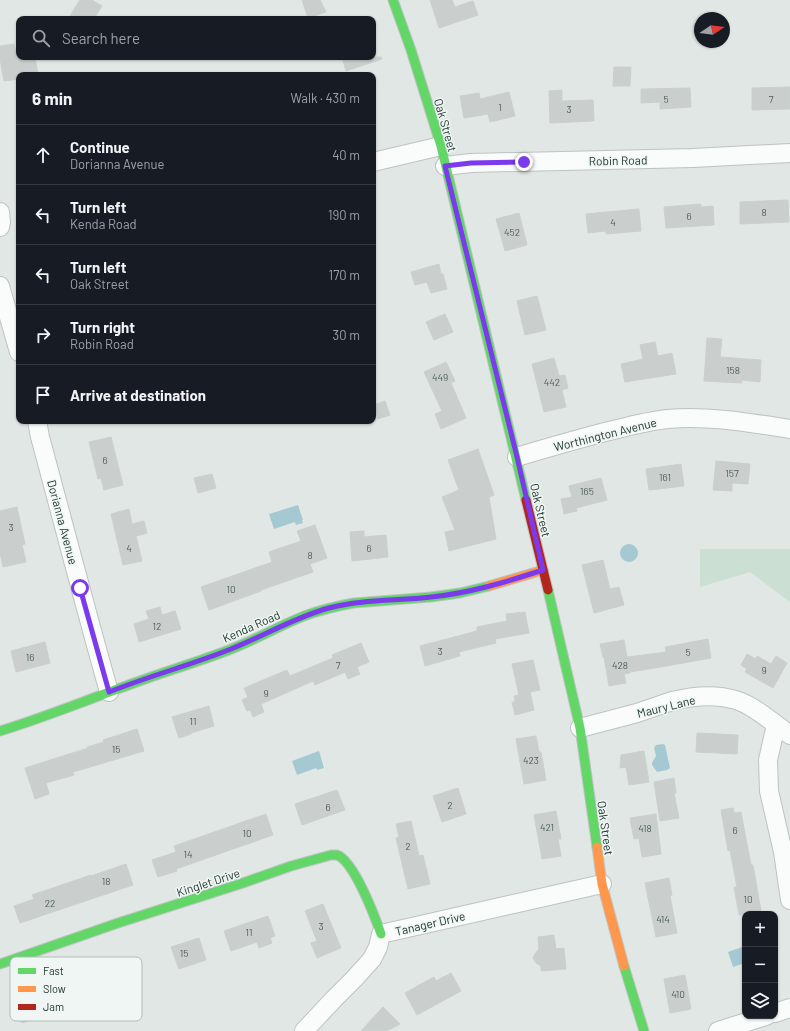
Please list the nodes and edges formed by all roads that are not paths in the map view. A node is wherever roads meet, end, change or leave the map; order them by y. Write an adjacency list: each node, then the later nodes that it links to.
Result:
1 (393, 0): 2 (street, Oak Street)
2 (441, 146): 4 (street); 5 (street, Oak Street)
3 (790, 153): 5 (street, Robin Road)
4 (376, 161)
5 (445, 166): 12 (street, Oak Street)
6 (0, 212): 7 (street)
7 (0, 227)
8 (0, 288): 9 (street)
9 (16, 342)
10 (37, 424): 14 (street, Dorianna Avenue)
11 (790, 429): 12 (street, Worthington Avenue)
12 (517, 457): 13 (street, Oak Street)
13 (543, 570): 14 (street, Kenda Road); 15 (street, Oak Street)
14 (109, 692): 17 (street, Kenda Road)
15 (580, 728): 16 (street, Maury Lane); 18 (street, Oak Street)
16 (783, 730): 19 (street)
17 (0, 731)
18 (602, 884): 20 (street, Tanager Drive); 28 (street, Oak Street)
19 (790, 900)
20 (381, 934): 21 (street, Kinglet Drive); 27 (street, Tanager Drive)
21 (21, 957)
22 (10, 961): 23 (street, Kinglet Drive)
23 (0, 964)
24 (790, 1008): 25 (street)
25 (778, 1012)
26 (756, 1019): 29 (street)
27 (304, 1031)
28 (644, 1031)
29 (718, 1031)

